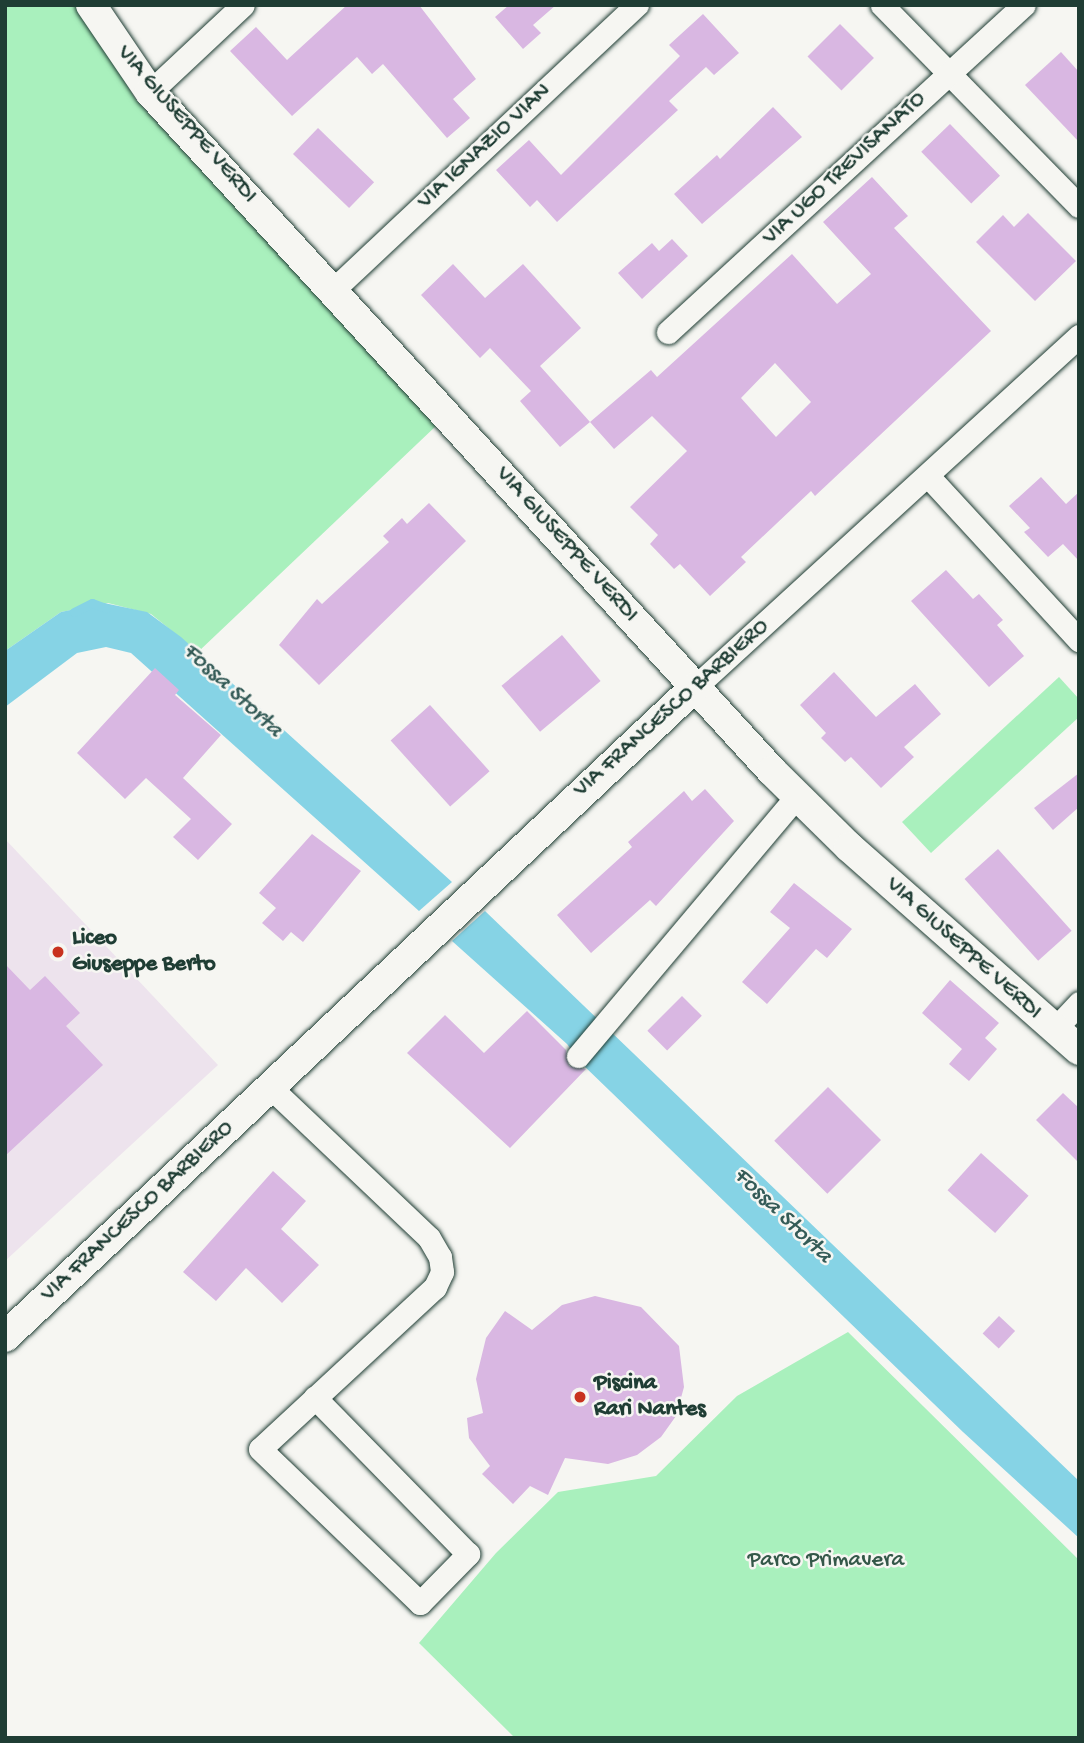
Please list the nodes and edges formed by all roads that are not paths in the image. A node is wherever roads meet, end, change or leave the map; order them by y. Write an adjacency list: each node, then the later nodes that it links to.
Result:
1 (91, 5): 7 (street, VIA GIUSEPPE VERDI)
2 (243, 5): 7 (street)
3 (637, 5): 9 (street, VIA IGNAZIO VIAN)
4 (882, 5): 6 (street)
5 (1023, 5): 6 (street, VIA UGO TREVISANATO)
6 (950, 73): 8 (street); 10 (street, VIA UGO TREVISANATO)
7 (150, 92): 9 (street, VIA GIUSEPPE VERDI)
8 (1079, 206)
9 (333, 290): 14 (street, VIA GIUSEPPE VERDI)
10 (668, 332)
11 (1079, 336): 12 (street, VIA FRANCESCO BARBIERO)
12 (928, 476): 13 (street); 14 (street, VIA FRANCESCO BARBIERO)
13 (1079, 640)
14 (694, 688): 15 (street, VIA GIUSEPPE VERDI); 20 (street, VIA FRANCESCO BARBIERO)
15 (796, 797): 17 (street, VIA GIUSEPPE VERDI); 19 (street)
16 (1079, 1003): 17 (street)
17 (1054, 1030): 18 (street, VIA GIUSEPPE VERDI)
18 (1079, 1050)
19 (580, 1054)
20 (270, 1087): 21 (street, VIA FRANCESCO BARBIERO); 22 (street)
21 (5, 1337)
22 (315, 1398): 22 (street)

